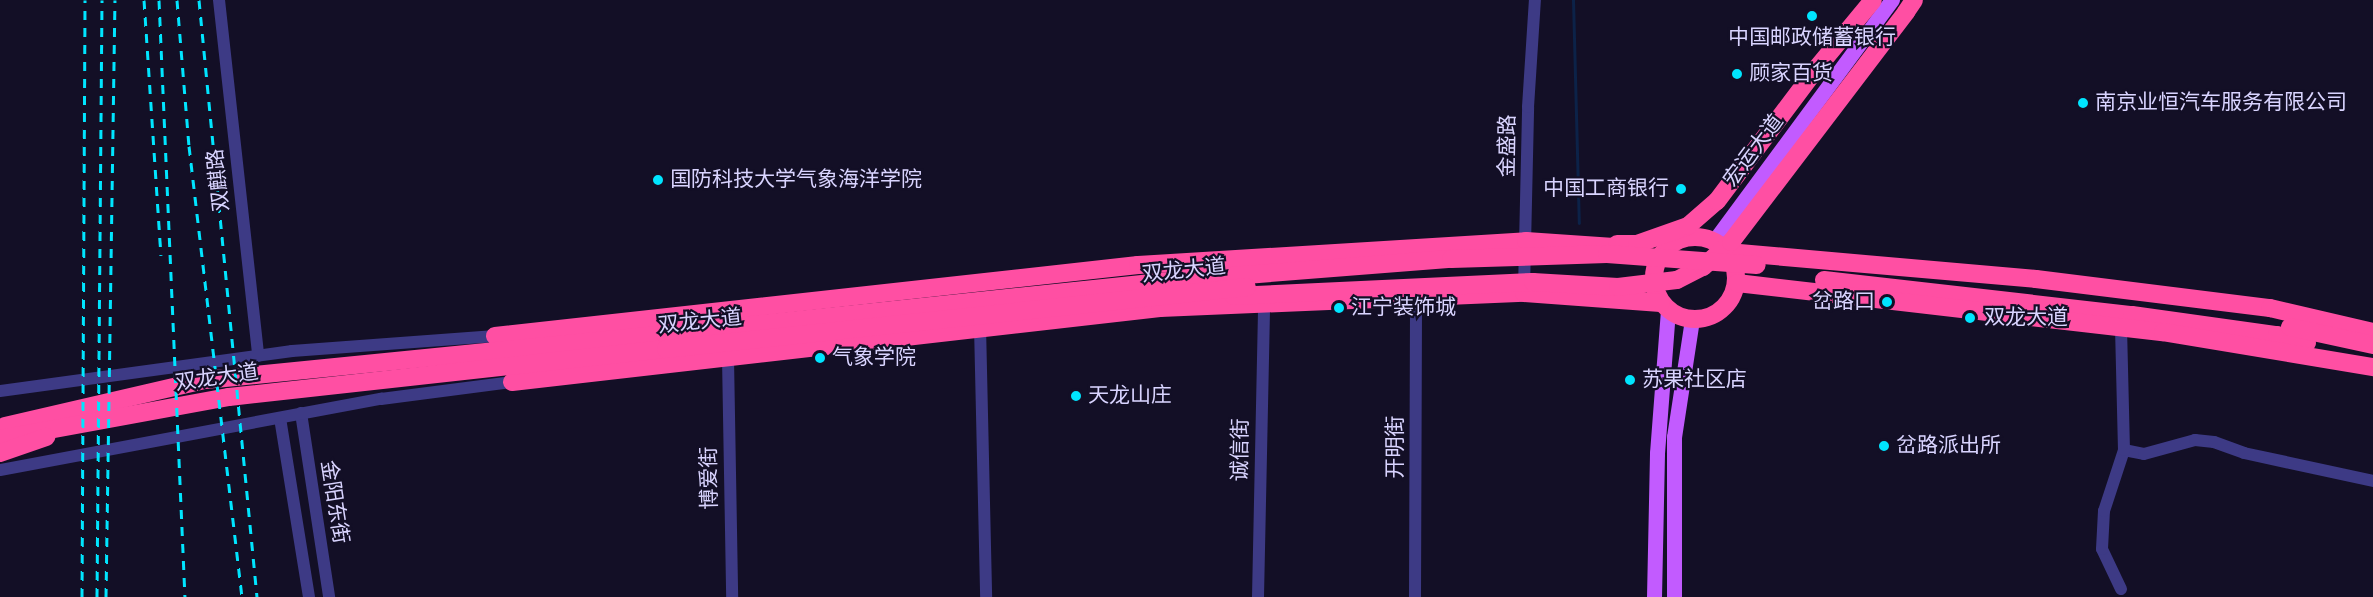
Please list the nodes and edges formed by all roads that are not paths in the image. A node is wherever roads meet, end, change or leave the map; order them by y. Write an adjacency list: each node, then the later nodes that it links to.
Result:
1 (219, 0): 25 (street, 双麒路)
2 (1535, 0): 6 (street, 金盛路)
3 (1873, 0): 15 (highway, bridge)
4 (1879, 0): 7 (main road, 宏运大道)
5 (1904, 4): 7 (main road, 宏运大道); 11 (highway, bridge)
6 (1526, 241): 8 (highway, 双龙大道); 10 (street, 金盛路); 21 (highway, 双龙大道)
7 (1715, 244): 8 (highway); 9 (highway); 20 (highway)
8 (1663, 252): 14 (highway)
9 (1737, 284): 16 (highway); 18 (highway)
10 (1524, 293): 12 (highway, 双龙大道); 14 (highway, 双龙大道)
11 (1157, 296): 19 (highway, 双龙大道, bridge); 22 (highway, 双龙大道, bridge)
12 (1416, 297): 13 (highway, 双龙大道); 48 (street, 开明街)
13 (1264, 304): 17 (highway, 双龙大道); 47 (street, 诚信街)
14 (1665, 306): 16 (highway); 49 (main road)
15 (853, 313): 19 (highway, 双龙大道, bridge); 22 (highway, 双龙大道, bridge)
16 (1692, 320): 50 (main road)
17 (980, 326): 26 (highway, 双龙大道); 46 (street)
18 (2121, 328): 28 (highway); 38 (street)
19 (2277, 330): 23 (highway, 双龙大道); 27 (highway, 双龙大道)
20 (2373, 332)
21 (495, 336): 24 (street)
22 (665, 341): 29 (highway, 双龙大道); 33 (highway, 双龙大道)
23 (2373, 345)
24 (362, 349): 25 (street); 29 (street)
25 (258, 356): 31 (street)
26 (728, 358): 30 (highway, 双龙大道); 45 (street, 博爱街)
27 (2373, 361)
28 (2373, 367)
29 (244, 376): 33 (highway, 双龙大道)
30 (512, 382): 32 (street)
31 (0, 391)
32 (301, 413): 34 (street); 44 (street, 金阳东街)
33 (75, 416): 35 (highway); 36 (highway, 双龙大道); 37 (highway, 双龙大道); 39 (highway)
34 (280, 417): 40 (street); 43 (street, 金阳东街)
35 (0, 419)
36 (0, 427)
37 (0, 439)
38 (2124, 450): 41 (street); 42 (street)
39 (0, 453)
40 (0, 470)
41 (2373, 481)
42 (2121, 590)
43 (309, 597)
44 (329, 597)
45 (732, 597)
46 (986, 597)
47 (1257, 597)
48 (1415, 597)
49 (1654, 597)
50 (1674, 597)

